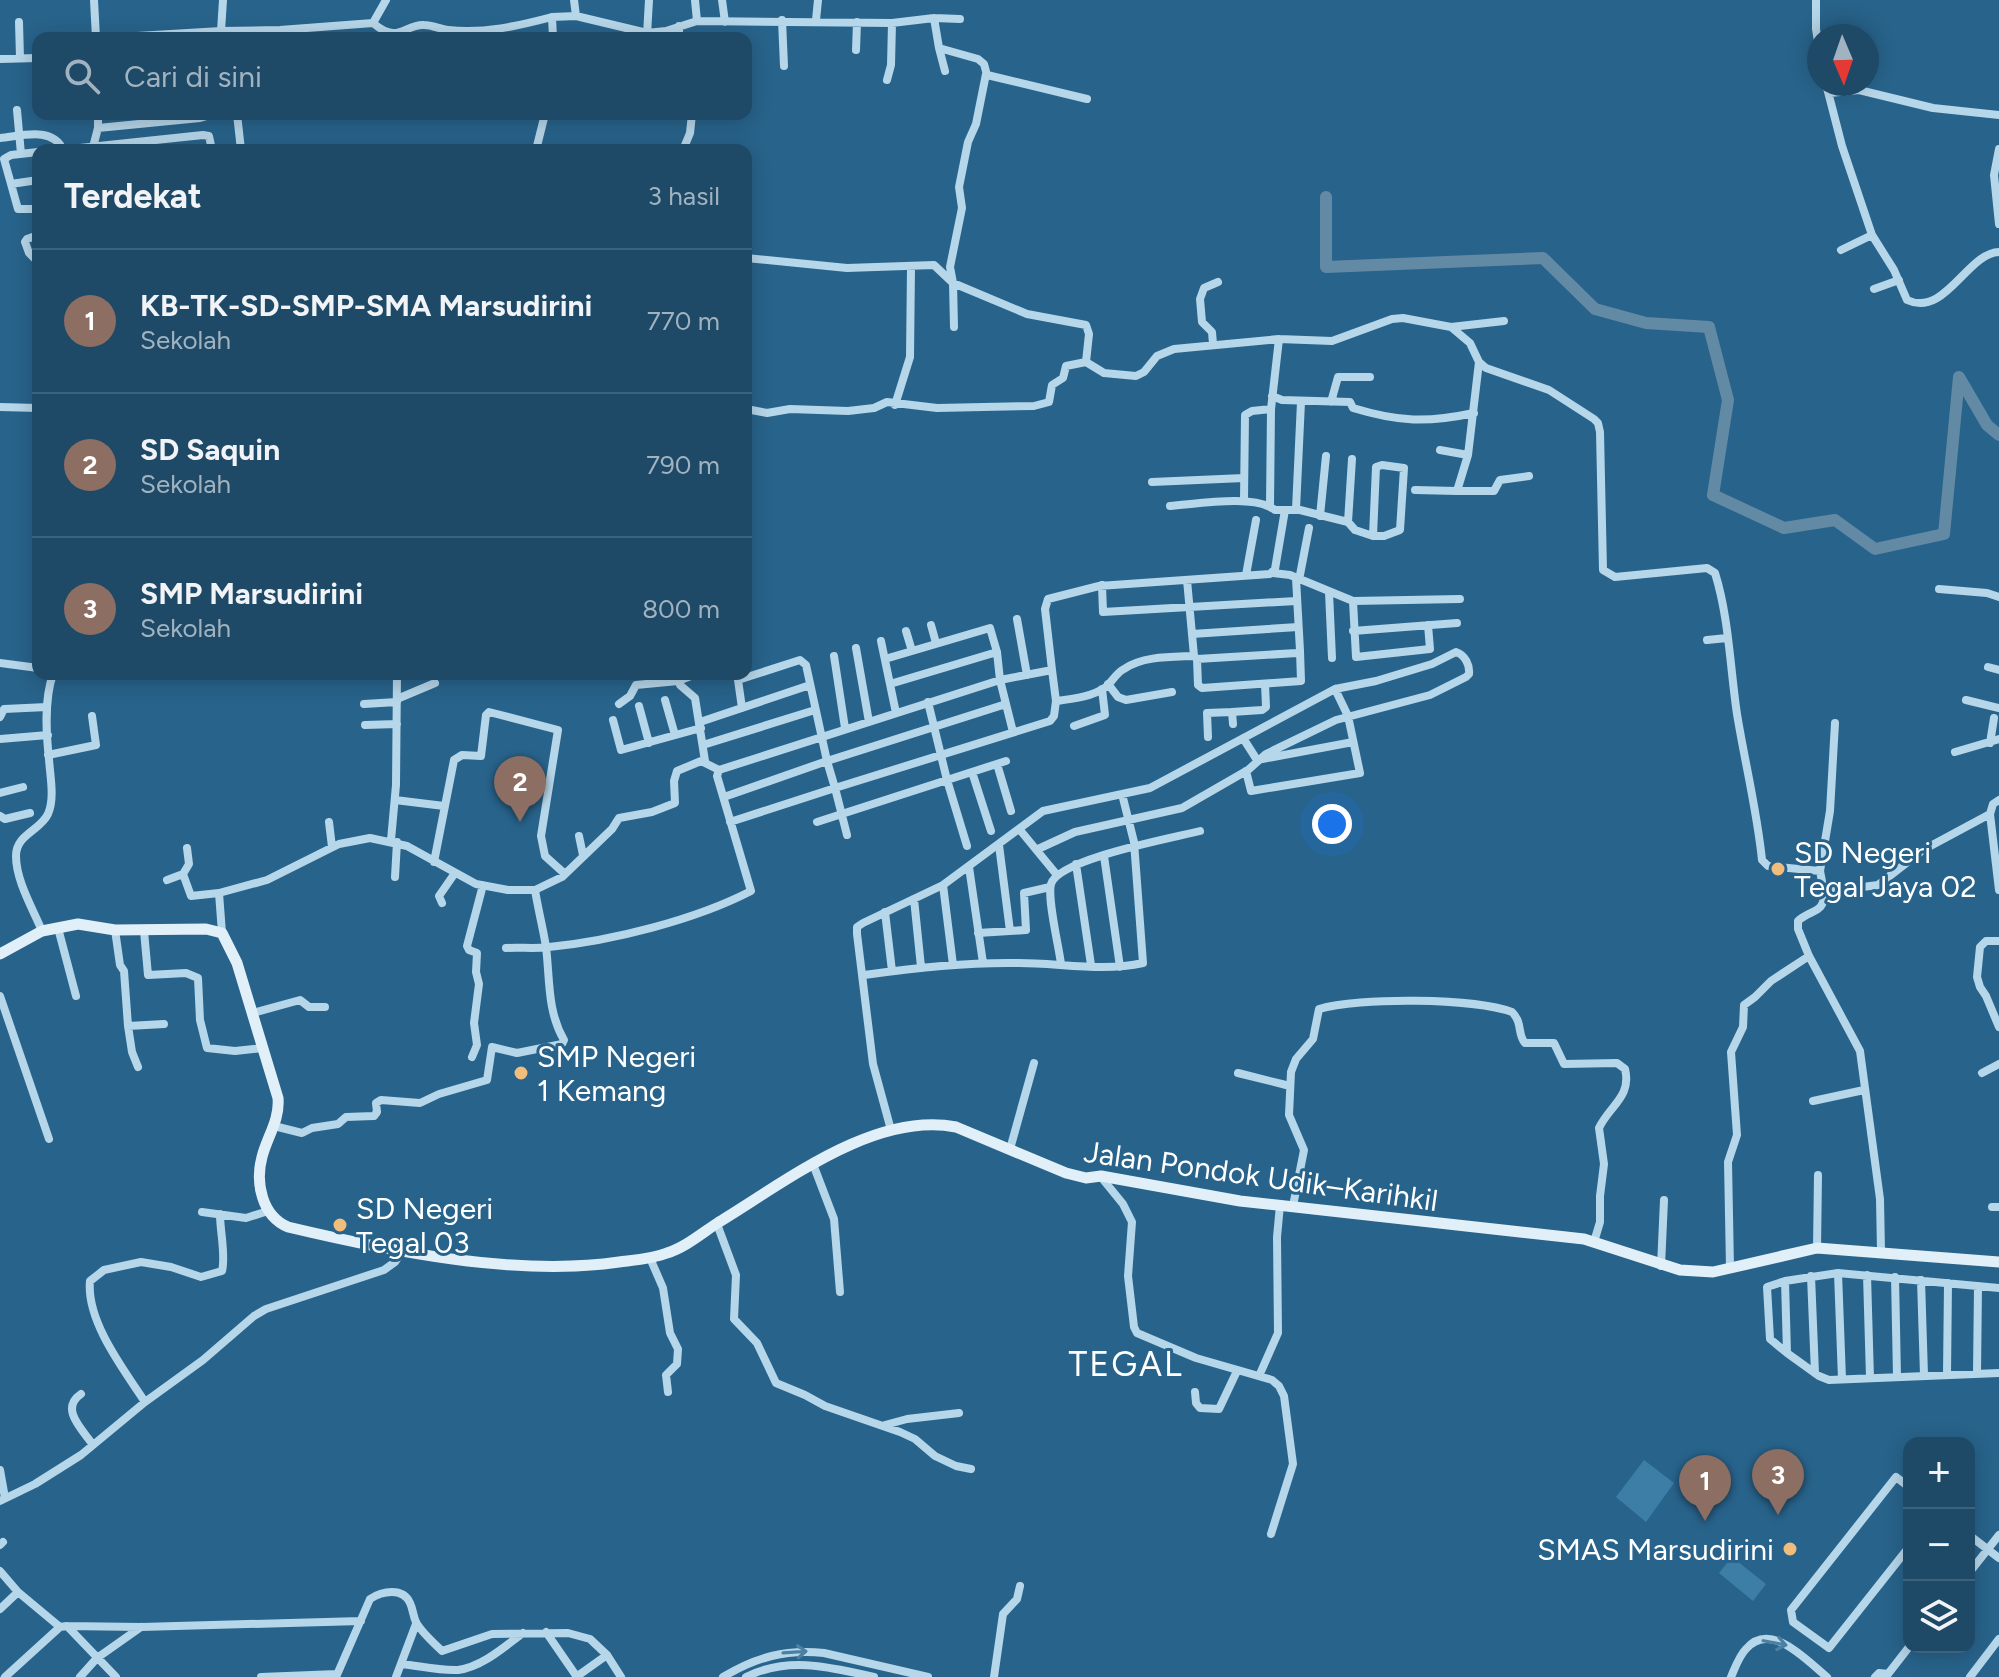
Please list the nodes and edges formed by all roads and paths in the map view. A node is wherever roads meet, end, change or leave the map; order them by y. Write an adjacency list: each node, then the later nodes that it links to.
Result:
1 (94, 0): 24 (street)
2 (223, 0): 25 (street)
3 (386, 0): 20 (street)
4 (574, 0): 10 (street)
5 (649, 0): 33 (street)
6 (695, 0): 16 (street)
7 (722, 0): 18 (street)
8 (818, 0): 15 (street)
9 (1816, 0): 22 (street)
10 (576, 16): 11 (street); 32 (street)
11 (552, 17): 30 (street); 31 (street)
12 (934, 18): 13 (street); 21 (street); 36 (street)
13 (960, 19)
14 (782, 20): 15 (street); 18 (street); 41 (street)
15 (816, 20): 19 (street)
16 (697, 21): 18 (street); 23 (street)
17 (19, 22): 38 (street)
18 (725, 22)
19 (857, 22): 21 (street); 37 (street)
20 (373, 23): 26 (street); 27 (street)
21 (892, 23): 44 (street)
22 (1816, 24)
23 (679, 26): 34 (street); 35 (street)
24 (96, 32)
25 (223, 32)
26 (252, 32)
27 (390, 32)
28 (399, 32): 29 (street)
29 (440, 32)
30 (466, 32)
31 (553, 32)
32 (636, 32)
33 (647, 32)
34 (661, 32)
35 (679, 32)
36 (939, 48): 42 (street); 43 (street)
37 (856, 50)
38 (20, 58): 39 (street); 40 (street)
39 (32, 58)
40 (0, 59)
41 (784, 66)
42 (945, 71)
43 (986, 74): 47 (street); 81 (street)
44 (887, 80)
45 (1879, 95): 49 (street)
46 (1830, 96): 72 (street)
47 (1087, 99)
48 (17, 110): 56 (street)
49 (1999, 115)
50 (98, 120): 55 (street)
51 (180, 120): 55 (street)
52 (238, 120): 62 (street)
53 (544, 120): 63 (street)
54 (691, 120): 64 (street)
55 (98, 128): 59 (street)
56 (19, 136): 57 (street); 58 (street); 67 (street)
57 (0, 138)
58 (60, 144)
59 (94, 144)
60 (120, 144): 61 (street)
61 (211, 144)
62 (240, 144)
63 (538, 144)
64 (685, 144)
65 (1999, 149): 71 (street)
66 (32, 153): 67 (street)
67 (21, 154): 69 (street)
68 (32, 181): 69 (street)
69 (11, 184): 70 (street)
70 (32, 209)
71 (1999, 224)
72 (1872, 235): 74 (street); 79 (street)
73 (32, 237): 76 (street)
74 (1841, 250)
75 (1999, 252): 79 (street)
76 (32, 256)
77 (752, 259): 78 (street)
78 (911, 267): 81 (street); 94 (street)
79 (1899, 280): 82 (street)
80 (1218, 282): 87 (street)
81 (953, 283): 84 (street); 88 (street)
82 (1874, 289)
83 (1504, 321): 85 (street)
84 (954, 327)
85 (1451, 327): 86 (street); 89 (street)
86 (1279, 339): 87 (street); 91 (street)
87 (1213, 344): 88 (street)
88 (1086, 362): 94 (street)
89 (1479, 362): 99 (street); 139 (street)
90 (1370, 377): 93 (street)
91 (1272, 396): 92 (street); 97 (street)
92 (1301, 402): 93 (street); 112 (street)
93 (1331, 402): 99 (street)
94 (895, 405): 98 (street)
95 (0, 407): 96 (street)
96 (32, 408)
97 (1271, 409): 105 (street); 110 (street)
98 (752, 410)
99 (1474, 413): 101 (street)
100 (1440, 450): 101 (street)
101 (1468, 455): 108 (street)
102 (1326, 456): 114 (street)
103 (1352, 459): 116 (street)
104 (1529, 476): 108 (street)
105 (1244, 478): 106 (street); 109 (street)
106 (1152, 482)
107 (1415, 490): 108 (street)
108 (1457, 491)
109 (1244, 500): 110 (street); 111 (street)
110 (1270, 505): 113 (street)
111 (1170, 506)
112 (1296, 509): 113 (street); 114 (street)
113 (1285, 510): 119 (street)
114 (1320, 516): 116 (street)
115 (1256, 520): 120 (street)
116 (1348, 522): 118 (street)
117 (1309, 528): 121 (street)
118 (1373, 536): 118 (street)
119 (1273, 573): 120 (street); 121 (street)
120 (1246, 575): 122 (street)
121 (1298, 579): 125 (street); 128 (street)
122 (1187, 580): 123 (street); 130 (street)
123 (1102, 585): 130 (street); 154 (street)
124 (1939, 589): 126 (street)
125 (1329, 592): 129 (street); 149 (street)
126 (1999, 597)
127 (1460, 599): 129 (street)
128 (1296, 601): 130 (street); 135 (street)
129 (1353, 601): 137 (street)
130 (1190, 607): 138 (street)
131 (1017, 619): 157 (street)
132 (1457, 623): 134 (street)
133 (931, 625): 142 (street)
134 (1428, 625): 137 (street); 137 (street)
135 (1298, 627): 138 (street); 145 (street)
136 (906, 631): 144 (street)
137 (1353, 631)
138 (1192, 634): 148 (street)
139 (1727, 638): 140 (street); 255 (street)
140 (1707, 640)
141 (881, 641): 150 (street)
142 (936, 643): 144 (street); 146 (street)
143 (856, 648): 191 (street)
144 (912, 651): 150 (street)
145 (1300, 651): 148 (street); 166 (street)
146 (997, 652): 163 (street); 165 (street)
147 (834, 656): 199 (street)
148 (1195, 658): 166 (street); 168 (street)
149 (1332, 658)
150 (885, 659): 165 (street)
151 (0, 663): 152 (street)
152 (32, 667)
153 (1988, 667): 155 (street)
154 (1052, 670): 157 (street); 174 (street)
155 (1999, 670)
156 (752, 675): 167 (street)
157 (1027, 675): 163 (street)
158 (51, 680): 180 (street)
159 (397, 680): 173 (street)
160 (664, 680): 177 (street)
161 (679, 680): 196 (street)
162 (738, 680): 181 (street)
163 (1000, 680): 175 (street); 178 (street)
164 (435, 683): 173 (street)
165 (890, 684): 185 (street)
166 (1265, 684): 184 (street)
167 (810, 685): 181 (street); 183 (street)
168 (1105, 687): 170 (street); 174 (street); 197 (street)
169 (1335, 689): 187 (street); 187 (street); 205 (street)
170 (1172, 692)
171 (665, 700): 202 (street)
172 (1966, 700): 182 (street)
173 (397, 701): 176 (street); 193 (street)
174 (1056, 701): 200 (street)
175 (928, 702): 185 (street); 198 (street)
176 (364, 704)
177 (619, 704)
178 (1006, 704): 198 (street); 200 (street)
179 (639, 706): 209 (street)
180 (47, 707): 188 (street); 201 (street)
181 (742, 708): 196 (street)
182 (1999, 708)
183 (815, 710): 203 (street); 210 (street)
184 (1232, 712): 194 (street); 204 (street)
185 (896, 713): 191 (street)
186 (92, 716): 213 (street)
187 (1348, 716): 208 (street); 214 (street)
188 (0, 717)
189 (1994, 718): 207 (street)
190 (613, 720): 209 (street)
191 (869, 722): 199 (street)
192 (1835, 723): 255 (street)
193 (397, 724): 195 (street); 226 (street)
194 (1233, 724)
195 (365, 725)
196 (700, 725): 202 (street); 210 (street)
197 (1074, 726)
198 (934, 727): 212 (street); 216 (street)
199 (845, 728): 203 (street)
200 (1013, 732): 212 (street)
201 (48, 735): 206 (street); 213 (street)
202 (675, 735): 209 (street)
203 (820, 736): 216 (street); 217 (street)
204 (1208, 737)
205 (1243, 738): 214 (street); 224 (street)
206 (0, 739)
207 (1995, 741): 211 (street)
208 (1353, 742): 214 (street); 218 (street)
209 (649, 743)
210 (703, 745): 215 (street)
211 (1955, 752)
212 (940, 754): 220 (street); 222 (street)
213 (48, 755): 274 (street)
214 (1257, 760): 218 (street)
215 (705, 761): 217 (street); 250 (street)
216 (827, 761): 222 (street); 225 (street)
217 (719, 770): 225 (street)
218 (1246, 771): 234 (street)
219 (972, 772): 220 (street); 229 (street); 239 (street)
220 (947, 780): 231 (street); 245 (street)
221 (23, 787): 223 (street)
222 (835, 788): 231 (street); 236 (street)
223 (0, 793)
224 (1122, 794): 234 (street); 238 (street)
225 (724, 797): 236 (street)
226 (395, 800): 228 (street); 243 (street)
227 (1999, 800): 232 (street)
228 (444, 806): 252 (street); 258 (street)
229 (1011, 811)
230 (30, 813): 233 (street)
231 (842, 813): 237 (street); 241 (street)
232 (1990, 814): 266 (street); 267 (street)
233 (0, 816)
234 (1129, 820): 248 (street); 249 (street)
235 (329, 822): 246 (street)
236 (730, 822): 281 (street)
237 (817, 822)
238 (1020, 830): 244 (street); 249 (street)
239 (991, 831)
240 (1200, 831): 248 (street)
241 (847, 835)
242 (579, 836): 250 (street)
243 (394, 841): 246 (street); 252 (street); 260 (street)
244 (999, 845): 254 (street); 276 (street)
245 (967, 846)
246 (332, 847): 268 (street)
247 (187, 848): 257 (street)
248 (1135, 848): 251 (street); 289 (street)
249 (1038, 849): 259 (street)
250 (583, 855): 258 (street)
251 (1104, 856): 253 (street); 289 (street)
252 (434, 862): 256 (street)
253 (1076, 864): 259 (street); 287 (street)
254 (969, 867): 263 (street); 278 (street)
255 (1820, 871): 267 (street)
256 (455, 873): 262 (street); 270 (street)
257 (183, 874): 261 (street); 268 (street)
258 (565, 874): 265 (street)
259 (1057, 875): 264 (street)
260 (395, 877)
261 (167, 880)
262 (483, 885): 265 (street); 300 (street)
263 (943, 885): 269 (street); 286 (street)
264 (1050, 887): 276 (street); 285 (street)
265 (535, 890): 281 (street)
266 (1999, 890)
267 (1824, 892): 283 (street)
268 (219, 893): 277 (street)
269 (914, 899): 271 (street); 288 (street)
270 (442, 903)
271 (885, 912): 290 (street); 291 (street)
272 (58, 928): 273 (street); 274 (street); 293 (street)
273 (115, 930): 275 (street); 297 (street)
274 (42, 931): 282 (street)
275 (144, 931): 277 (street); 299 (street)
276 (1010, 931): 278 (street)
277 (222, 933): 295 (street)
278 (978, 933): 284 (street)
279 (1999, 941): 298 (street)
280 (506, 948): 281 (street)
281 (546, 948): 309 (street)
282 (0, 954)
283 (1809, 956): 307 (street); 329 (street)
284 (983, 963): 285 (street); 286 (street)
285 (1061, 964): 287 (street)
286 (953, 965): 288 (street)
287 (1091, 965): 289 (street)
288 (921, 967): 290 (street)
289 (1120, 967)
290 (892, 971): 291 (street)
291 (864, 975): 310 (street)
292 (0, 996): 311 (street)
293 (76, 996)
294 (325, 1007): 295 (street)
295 (253, 1013): 299 (street)
296 (164, 1024): 297 (street)
297 (128, 1026): 303 (street)
298 (1999, 1027)
299 (263, 1048): 309 (street)
300 (472, 1057)
301 (1034, 1063): 312 (street)
302 (1999, 1064): 305 (street)
303 (138, 1067)
304 (1238, 1073): 306 (street)
305 (1982, 1073)
306 (1290, 1086): 317 (street); 322 (street)
307 (1864, 1090): 308 (street); 325 (street)
308 (1813, 1101)
309 (274, 1126): 318 (street)
310 (891, 1130): 312 (street, Jalan Pondok Udik–Karihkil); 313 (street, Jalan Pondok Udik–Karihkil)
311 (49, 1139)
312 (1010, 1149): 315 (street, Jalan Pondok Udik–Karihkil)
313 (813, 1164): 321 (street, Jalan Pondok Udik–Karihkil); 339 (street)
314 (1818, 1175): 323 (street)
315 (1101, 1176): 317 (street, Jalan Pondok Udik–Karihkil); 341 (street)
316 (1664, 1200): 328 (street)
317 (1286, 1206): 322 (street, Jalan Pondok Udik–Karihkil); 347 (street)
318 (268, 1211): 320 (street); 324 (street, Jalan Pondok Udik–Karihkil)
319 (202, 1212): 320 (street)
320 (220, 1214): 354 (street)
321 (717, 1224): 326 (street, Jalan Pondok Udik–Karihkil); 356 (street)
322 (1594, 1242): 328 (street, Jalan Pondok Udik–Karihkil)
323 (1817, 1248): 325 (street, Jalan Pondok Udik–Karihkil); 329 (street, Jalan Pondok Udik–Karihkil)
324 (402, 1251): 326 (street, Jalan Pondok Udik–Karihkil); 354 (street)
325 (1881, 1251): 327 (street, Jalan Pondok Udik–Karihkil)
326 (650, 1258): 351 (street)
327 (1999, 1262)
328 (1661, 1266): 329 (street, Jalan Pondok Udik–Karihkil)
329 (1730, 1268)
330 (1838, 1273): 331 (street); 332 (street); 350 (street)
331 (1867, 1275): 333 (street); 349 (street)
332 (1811, 1276): 335 (street); 342 (street)
333 (1895, 1277): 334 (street); 348 (street)
334 (1921, 1280): 336 (street); 346 (street)
335 (1785, 1281): 340 (street); 340 (street)
336 (1948, 1283): 337 (street); 345 (street)
337 (1978, 1286): 338 (street); 343 (street)
338 (1999, 1288)
339 (840, 1292)
340 (1787, 1353): 342 (street)
341 (1237, 1371): 347 (street); 352 (street)
342 (1815, 1373): 350 (street)
343 (1977, 1373): 344 (street); 345 (street)
344 (1999, 1373)
345 (1947, 1374): 346 (street)
346 (1924, 1375): 348 (street)
347 (1259, 1376): 362 (street)
348 (1897, 1377): 349 (street)
349 (1870, 1378): 350 (street)
350 (1842, 1379)
351 (668, 1392)
352 (1195, 1392)
353 (81, 1394): 357 (street)
354 (145, 1402): 357 (street)
355 (959, 1413): 356 (street)
356 (884, 1426): 358 (street)
357 (93, 1445): 361 (street)
358 (971, 1469)
359 (0, 1470): 361 (street)
360 (1903, 1482): 366 (street)
361 (2, 1500)
362 (1271, 1534)
363 (1999, 1535): 365 (street)
364 (1975, 1539): 365 (street)
365 (1988, 1549): 367 (street); 368 (street)
366 (1903, 1555)
367 (1999, 1558)
368 (1975, 1565)
369 (0, 1571): 371 (street)
370 (1020, 1586): 399 (street)
371 (18, 1592): 372 (street); 375 (street)
372 (0, 1609)
373 (361, 1621): 374 (street); 376 (street); 387 (street)
374 (416, 1624): 380 (street); 384 (street)
375 (63, 1626): 376 (street); 383 (street); 388 (street)
376 (141, 1627): 383 (street)
377 (524, 1632): 378 (street); 380 (street); 385 (street)
378 (546, 1632): 382 (street); 393 (street)
379 (1999, 1639): 403 (street)
380 (446, 1651): 385 (street)
381 (1904, 1653): 386 (street)
382 (607, 1655): 393 (street); 394 (street)
383 (97, 1658): 389 (street); 390 (street)
384 (402, 1664): 385 (street); 392 (street)
385 (448, 1670)
386 (1888, 1675): 402 (street)
387 (336, 1676): 391 (street)
388 (5, 1677)
389 (80, 1677)
390 (116, 1677)
391 (261, 1677)
392 (396, 1677)
393 (576, 1677)
394 (621, 1677)
395 (723, 1677): 398 (street, one-way to 398)
396 (746, 1677): 397 (street)
397 (874, 1677)
398 (928, 1677)
399 (994, 1677)
400 (1731, 1677): 401 (street, one-way to 401)
401 (1827, 1677)
402 (1875, 1677)
403 (1970, 1677)

